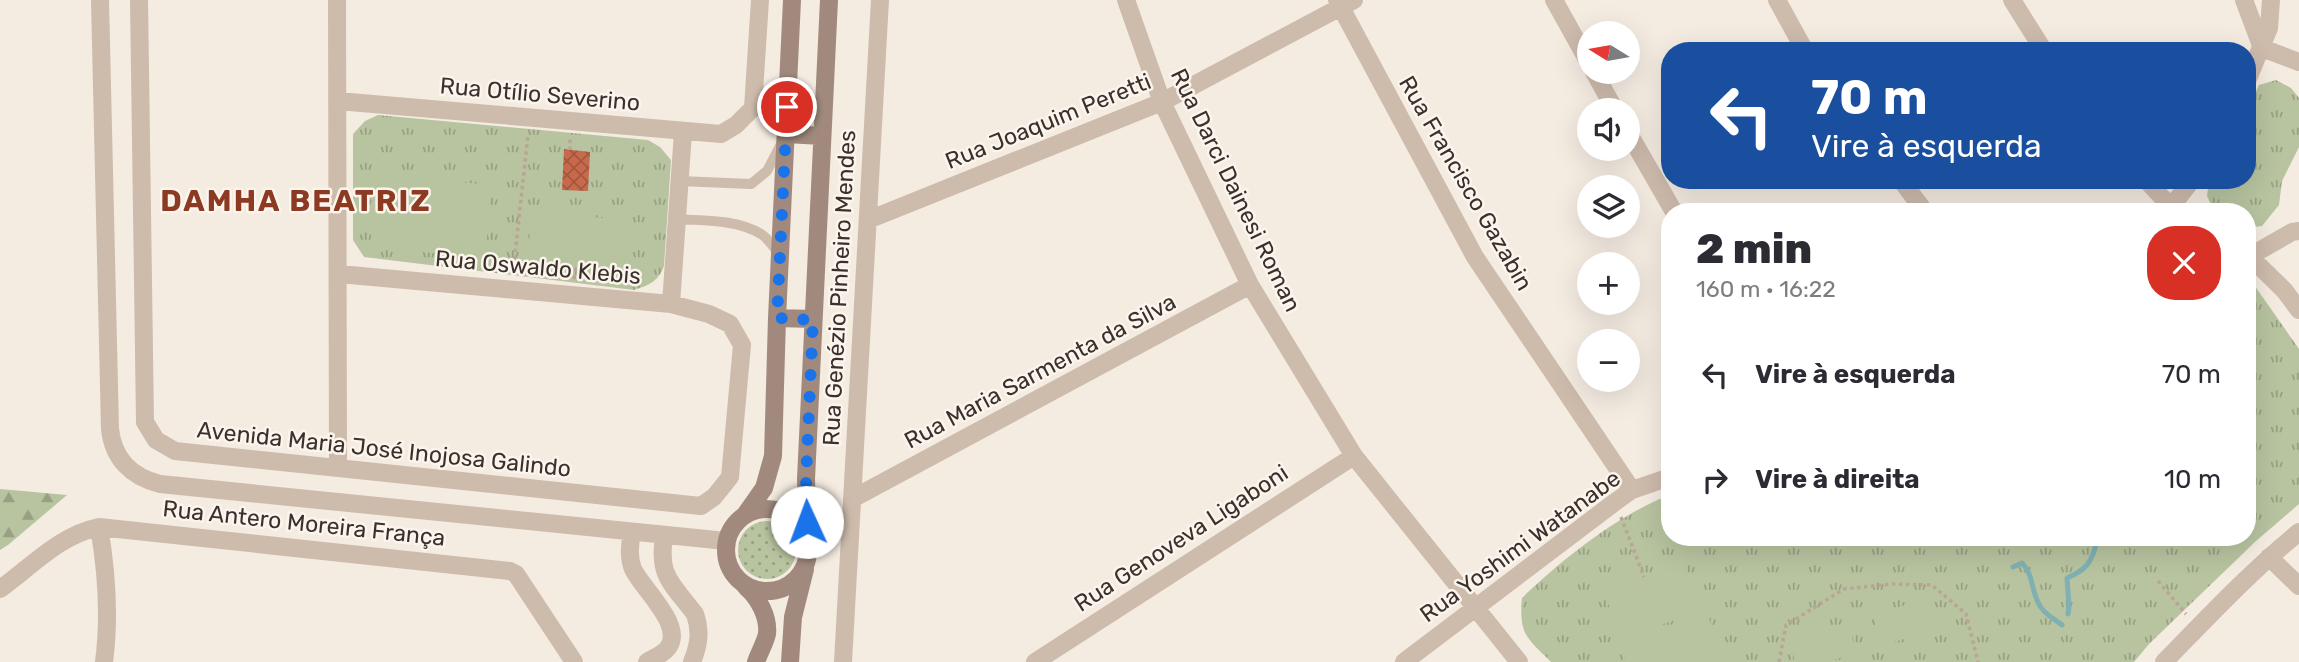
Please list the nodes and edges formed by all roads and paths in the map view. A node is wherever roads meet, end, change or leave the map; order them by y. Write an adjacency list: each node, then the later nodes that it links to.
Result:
1 (100, 0): 54 (street)
2 (139, 0): 46 (street, Avenida Maria José Inojosa Galindo)
3 (337, 0): 21 (street)
4 (760, 0): 24 (street, Rua Otílio Severino)
5 (792, 0): 25 (street)
6 (829, 0): 26 (street)
7 (880, 0): 33 (street, Rua Genézio Pinheiro Mendes)
8 (1126, 0): 22 (street, Rua Darci Dainesi Roman)
9 (1554, 0): 15 (street)
10 (1777, 0): 16 (street)
11 (2012, 0): 17 (street)
12 (2244, 0): 18 (street)
13 (2271, 0): 18 (street)
14 (1344, 2): 22 (street, Rua Joaquim Peretti); 48 (street, Rua Francisco Gazabin)
15 (1577, 41)
16 (1800, 42)
17 (2038, 42)
18 (2262, 48): 19 (street); 20 (street)
19 (2256, 61)
20 (2299, 62)
21 (338, 101): 23 (street, Rua Otílio Severino); 38 (street)
22 (1162, 102): 33 (street, Rua Joaquim Peretti); 39 (street, Rua Darci Dainesi Roman)
23 (530, 118): 24 (street, Rua Otílio Severino); 40 (path)
24 (683, 132): 28 (street)
25 (786, 134): 26 (street); 28 (lane); 36 (street)
26 (822, 136): 44 (street)
27 (1640, 153): 30 (street)
28 (679, 181): 32 (street)
29 (2154, 189): 31 (street)
30 (1669, 203)
31 (2165, 203)
32 (677, 219): 36 (lane); 41 (street)
33 (868, 220): 50 (street, Rua Genézio Pinheiro Mendes)
34 (2299, 230): 35 (street)
35 (2256, 251)
36 (780, 255): 43 (street)
37 (2256, 263): 42 (street)
38 (339, 274): 40 (street, Rua Oswaldo Klebis); 46 (street)
39 (1250, 285): 45 (street, Rua Darci Dainesi Roman); 50 (street, Rua Maria Sarmenta da Silva)
40 (512, 289): 41 (street, Rua Oswaldo Klebis)
41 (671, 304): 49 (street, Rua Oswaldo Klebis)
42 (2299, 310)
43 (777, 318): 44 (street); 52 (street)
44 (813, 320): 58 (street)
45 (1354, 456): 65 (street, Rua Darci Dainesi Roman); 75 (street, Rua Genoveva Ligaboni)
46 (338, 468): 49 (street, Avenida Maria José Inojosa Galindo)
47 (1661, 480): 48 (street, Rua Yoshimi Watanabe)
48 (1632, 490): 51 (street, Rua Yoshimi Watanabe)
49 (714, 497)
50 (852, 499): 74 (street, Rua Genézio Pinheiro Mendes)
51 (1615, 502): 60 (path); 65 (street, Rua Yoshimi Watanabe)
52 (745, 515): 57 (street); 58 (street)
53 (99, 527): 64 (street, Rua Antero Moreira França); 69 (street); 70 (street, Rua Antero Moreira França)
54 (632, 531): 56 (street); 67 (street)
55 (2299, 532): 59 (street)
56 (664, 535): 57 (street); 68 (street)
57 (726, 541): 62 (street)
58 (807, 551): 62 (street); 73 (street)
59 (2269, 557): 63 (street); 80 (street)
60 (1644, 577)
61 (2158, 581): 66 (path)
62 (743, 584): 72 (street)
63 (2299, 586)
64 (0, 589)
65 (1474, 608): 76 (street, Rua Yoshimi Watanabe); 77 (street, Rua Darci Dainesi Roman)
66 (2183, 612)
67 (670, 641): 68 (street); 71 (street)
68 (695, 654)
69 (104, 662)
70 (574, 662)
71 (647, 662)
72 (756, 662)
73 (790, 662)
74 (843, 662)
75 (1035, 662)
76 (1404, 662)
77 (1519, 662)
78 (1779, 662): 79 (path)
79 (1978, 662)
80 (2165, 662)

